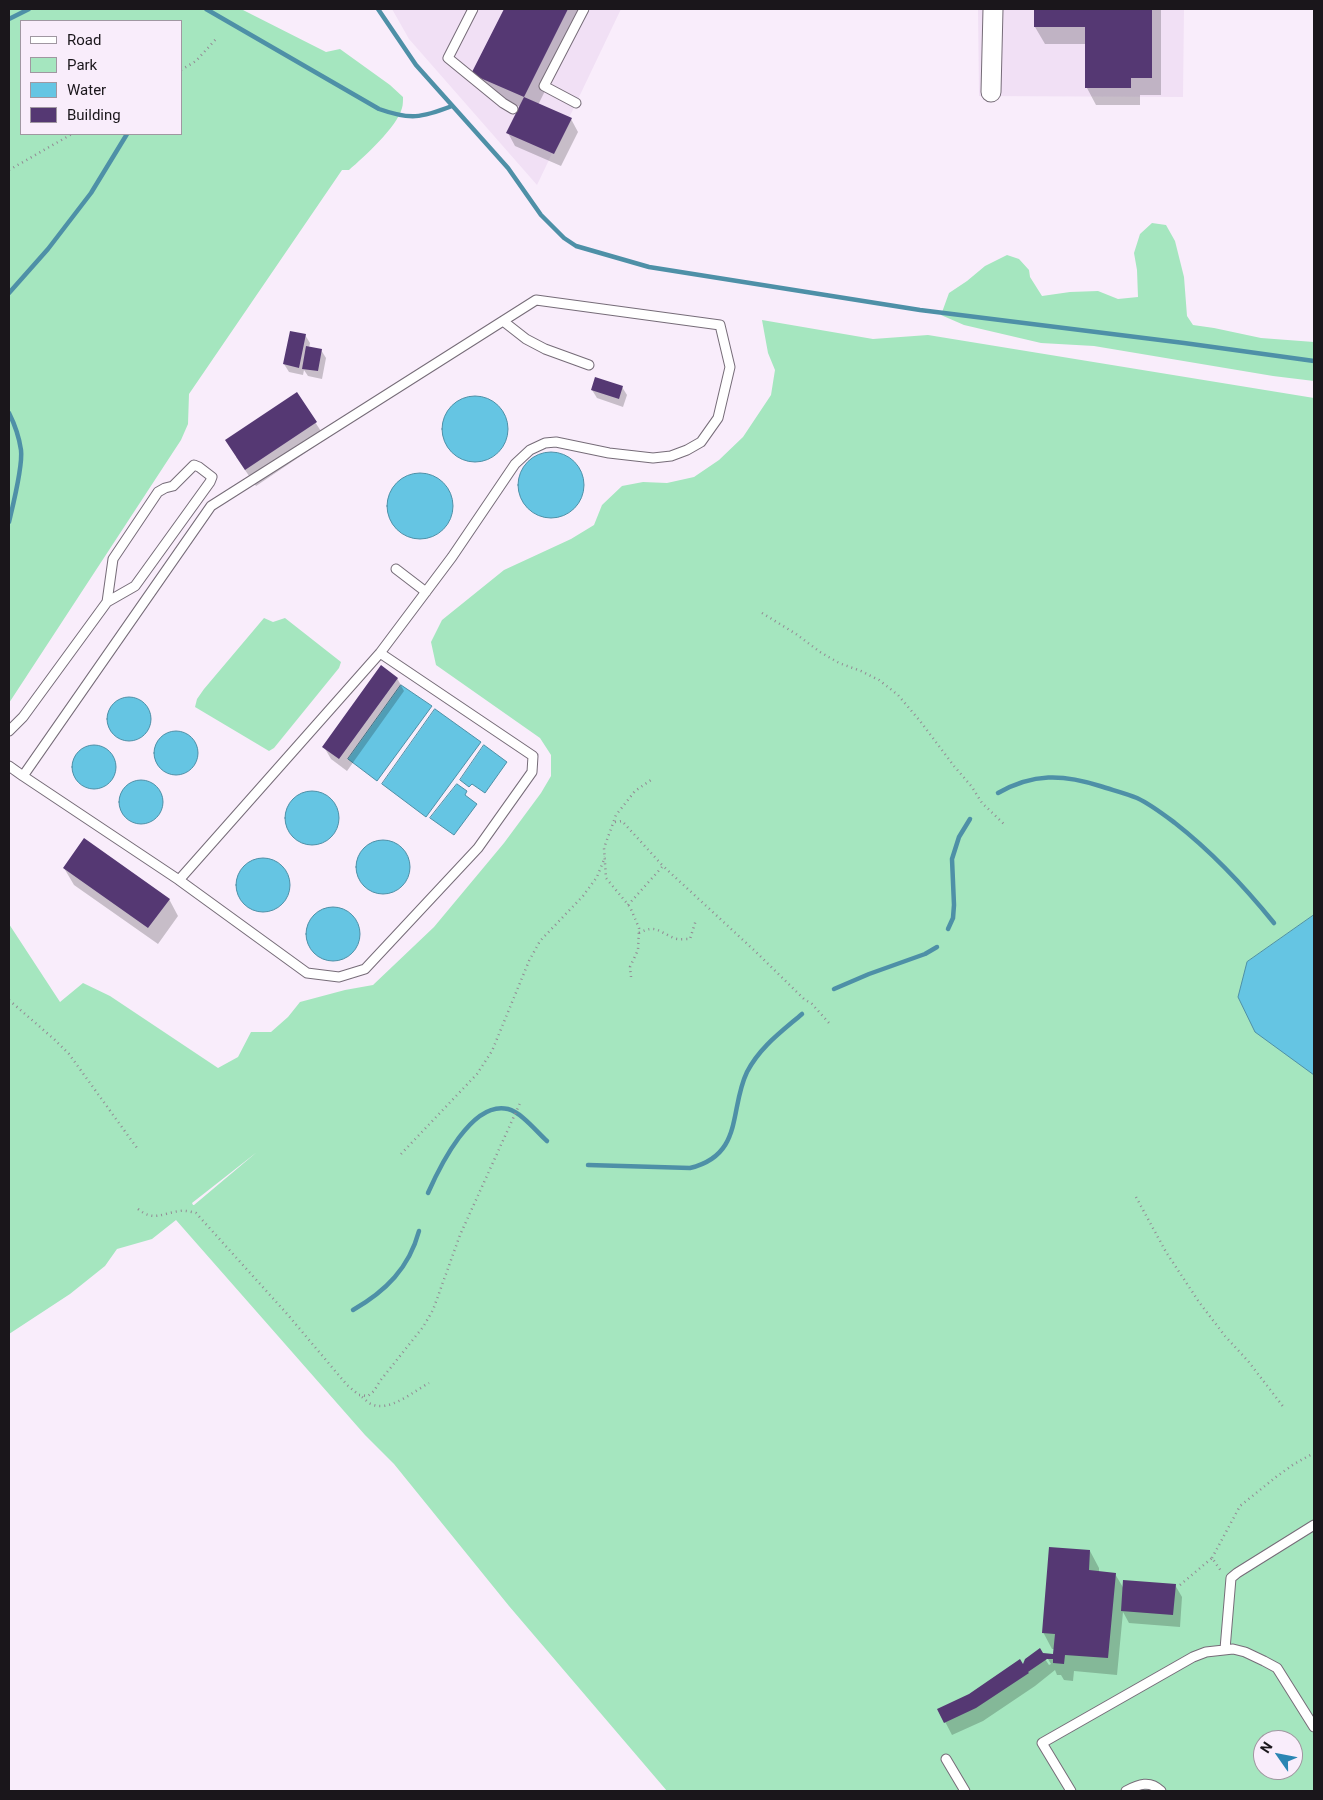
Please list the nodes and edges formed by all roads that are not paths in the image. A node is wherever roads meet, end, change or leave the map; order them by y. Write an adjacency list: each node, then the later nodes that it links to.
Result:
1 (473, 9): 6 (lane)
2 (584, 9): 5 (lane)
3 (993, 9): 4 (street)
4 (991, 92)
5 (576, 103)
6 (513, 109)
7 (503, 321): 8 (lane); 10 (lane); 15 (lane)
8 (590, 365)
9 (396, 569): 10 (lane)
10 (426, 592): 12 (lane)
11 (107, 602): 11 (lane); 13 (lane)
12 (380, 653): 16 (lane); 16 (lane)
13 (9, 731)
14 (9, 766): 15 (lane)
15 (23, 776): 16 (lane)
16 (179, 880)
17 (1314, 1525): 18 (lane)
18 (1225, 1649): 19 (lane); 22 (lane)
19 (1314, 1727)
20 (946, 1758): 21 (lane)
21 (965, 1791)
22 (1071, 1791)
23 (1126, 1791): 24 (lane)
24 (1161, 1791)

